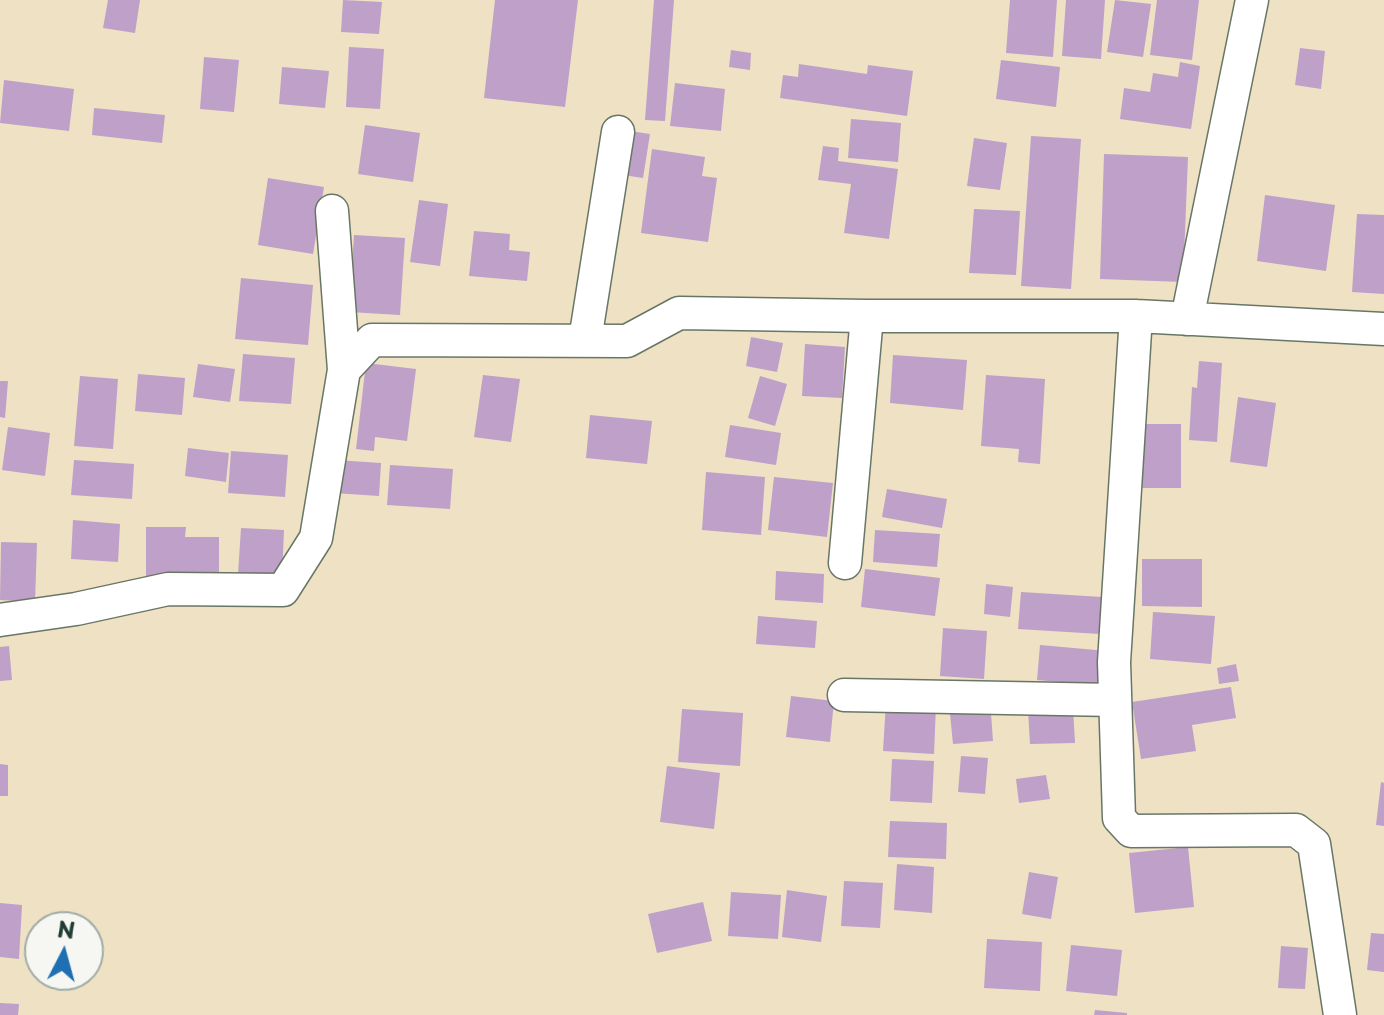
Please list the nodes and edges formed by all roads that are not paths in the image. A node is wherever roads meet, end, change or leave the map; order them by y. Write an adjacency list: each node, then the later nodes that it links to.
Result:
1 (1252, 0): 6 (street)
2 (618, 132): 8 (street)
3 (332, 211): 9 (street)
4 (867, 316): 5 (street); 8 (street); 10 (street)
5 (1136, 316): 6 (street); 13 (street)
6 (1187, 319): 7 (street)
7 (1384, 329)
8 (585, 340): 9 (street)
9 (344, 370): 11 (street)
10 (845, 563)
11 (0, 620)
12 (844, 695): 13 (street)
13 (1115, 700): 14 (street)
14 (1340, 1015)

